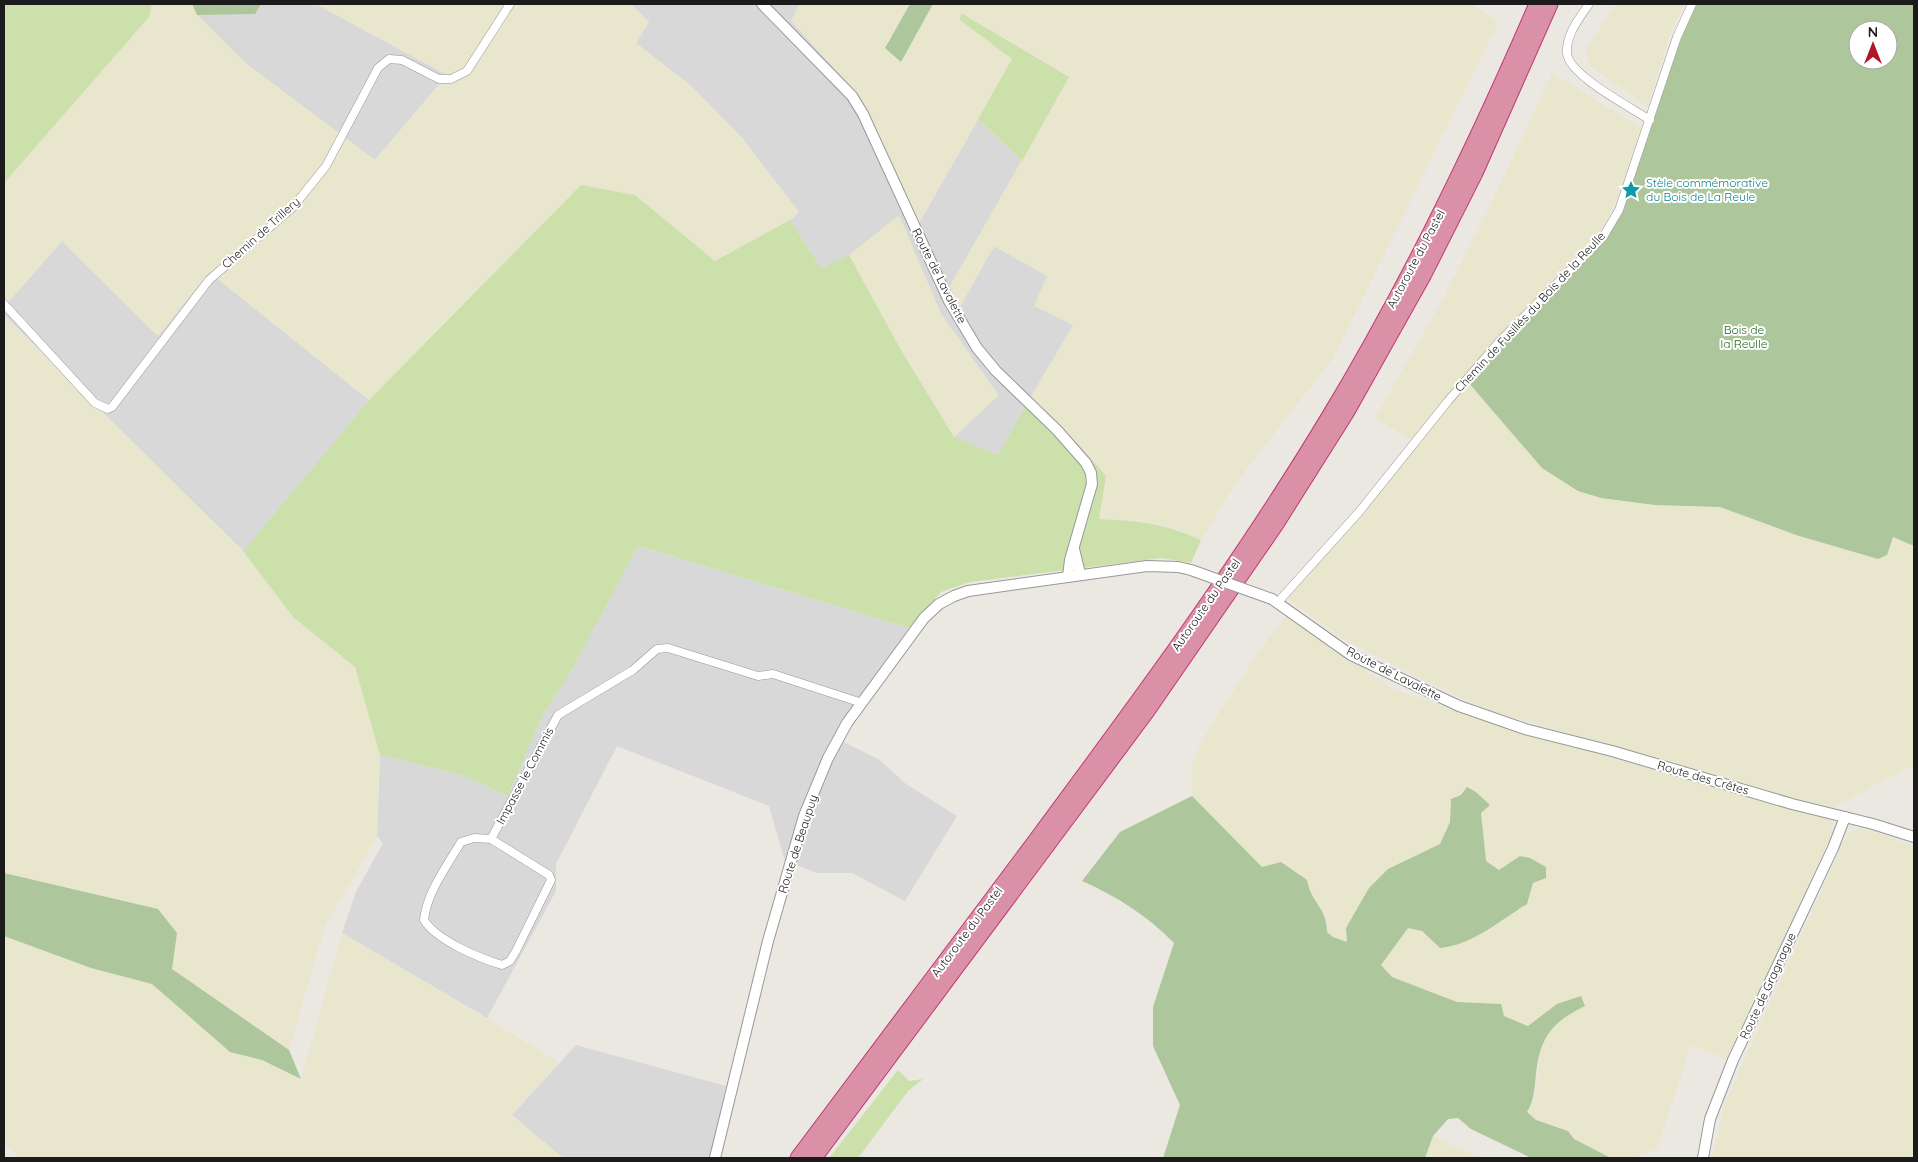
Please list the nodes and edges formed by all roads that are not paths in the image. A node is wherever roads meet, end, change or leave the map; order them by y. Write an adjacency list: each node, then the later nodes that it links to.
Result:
1 (510, 4): 8 (street, Chemin de Trillery)
2 (762, 4): 9 (street, Route de Lavalette)
3 (1537, 4): 19 (highway, Autoroute du Pastel)
4 (1550, 4): 20 (highway, Autoroute du Pastel)
5 (1589, 4): 7 (street)
6 (1692, 4): 7 (street, Chemin de Fusillés du Bois de la Reulle)
7 (1650, 120): 12 (street, Chemin de Fusillés du Bois de la Reulle)
8 (4, 304)
9 (1074, 548): 10 (street, Route de Lavalette); 11 (street, Route de Lavalette)
10 (1080, 574): 11 (street); 12 (street, bridge)
11 (1068, 576): 13 (street, Route de Beaupuy)
12 (1275, 600): 14 (street, Route de Lavalette)
13 (862, 703): 17 (street, Impasse le Commis); 18 (street, Route de Beaupuy)
14 (1492, 718): 15 (street, Route des Crêtes)
15 (1845, 817): 16 (street, Route des Crêtes); 21 (street, Route de Gragnague)
16 (1914, 837)
17 (491, 839): 17 (street, Impasse le Commis)
18 (715, 1158)
19 (798, 1158)
20 (814, 1158)
21 (1702, 1158)

